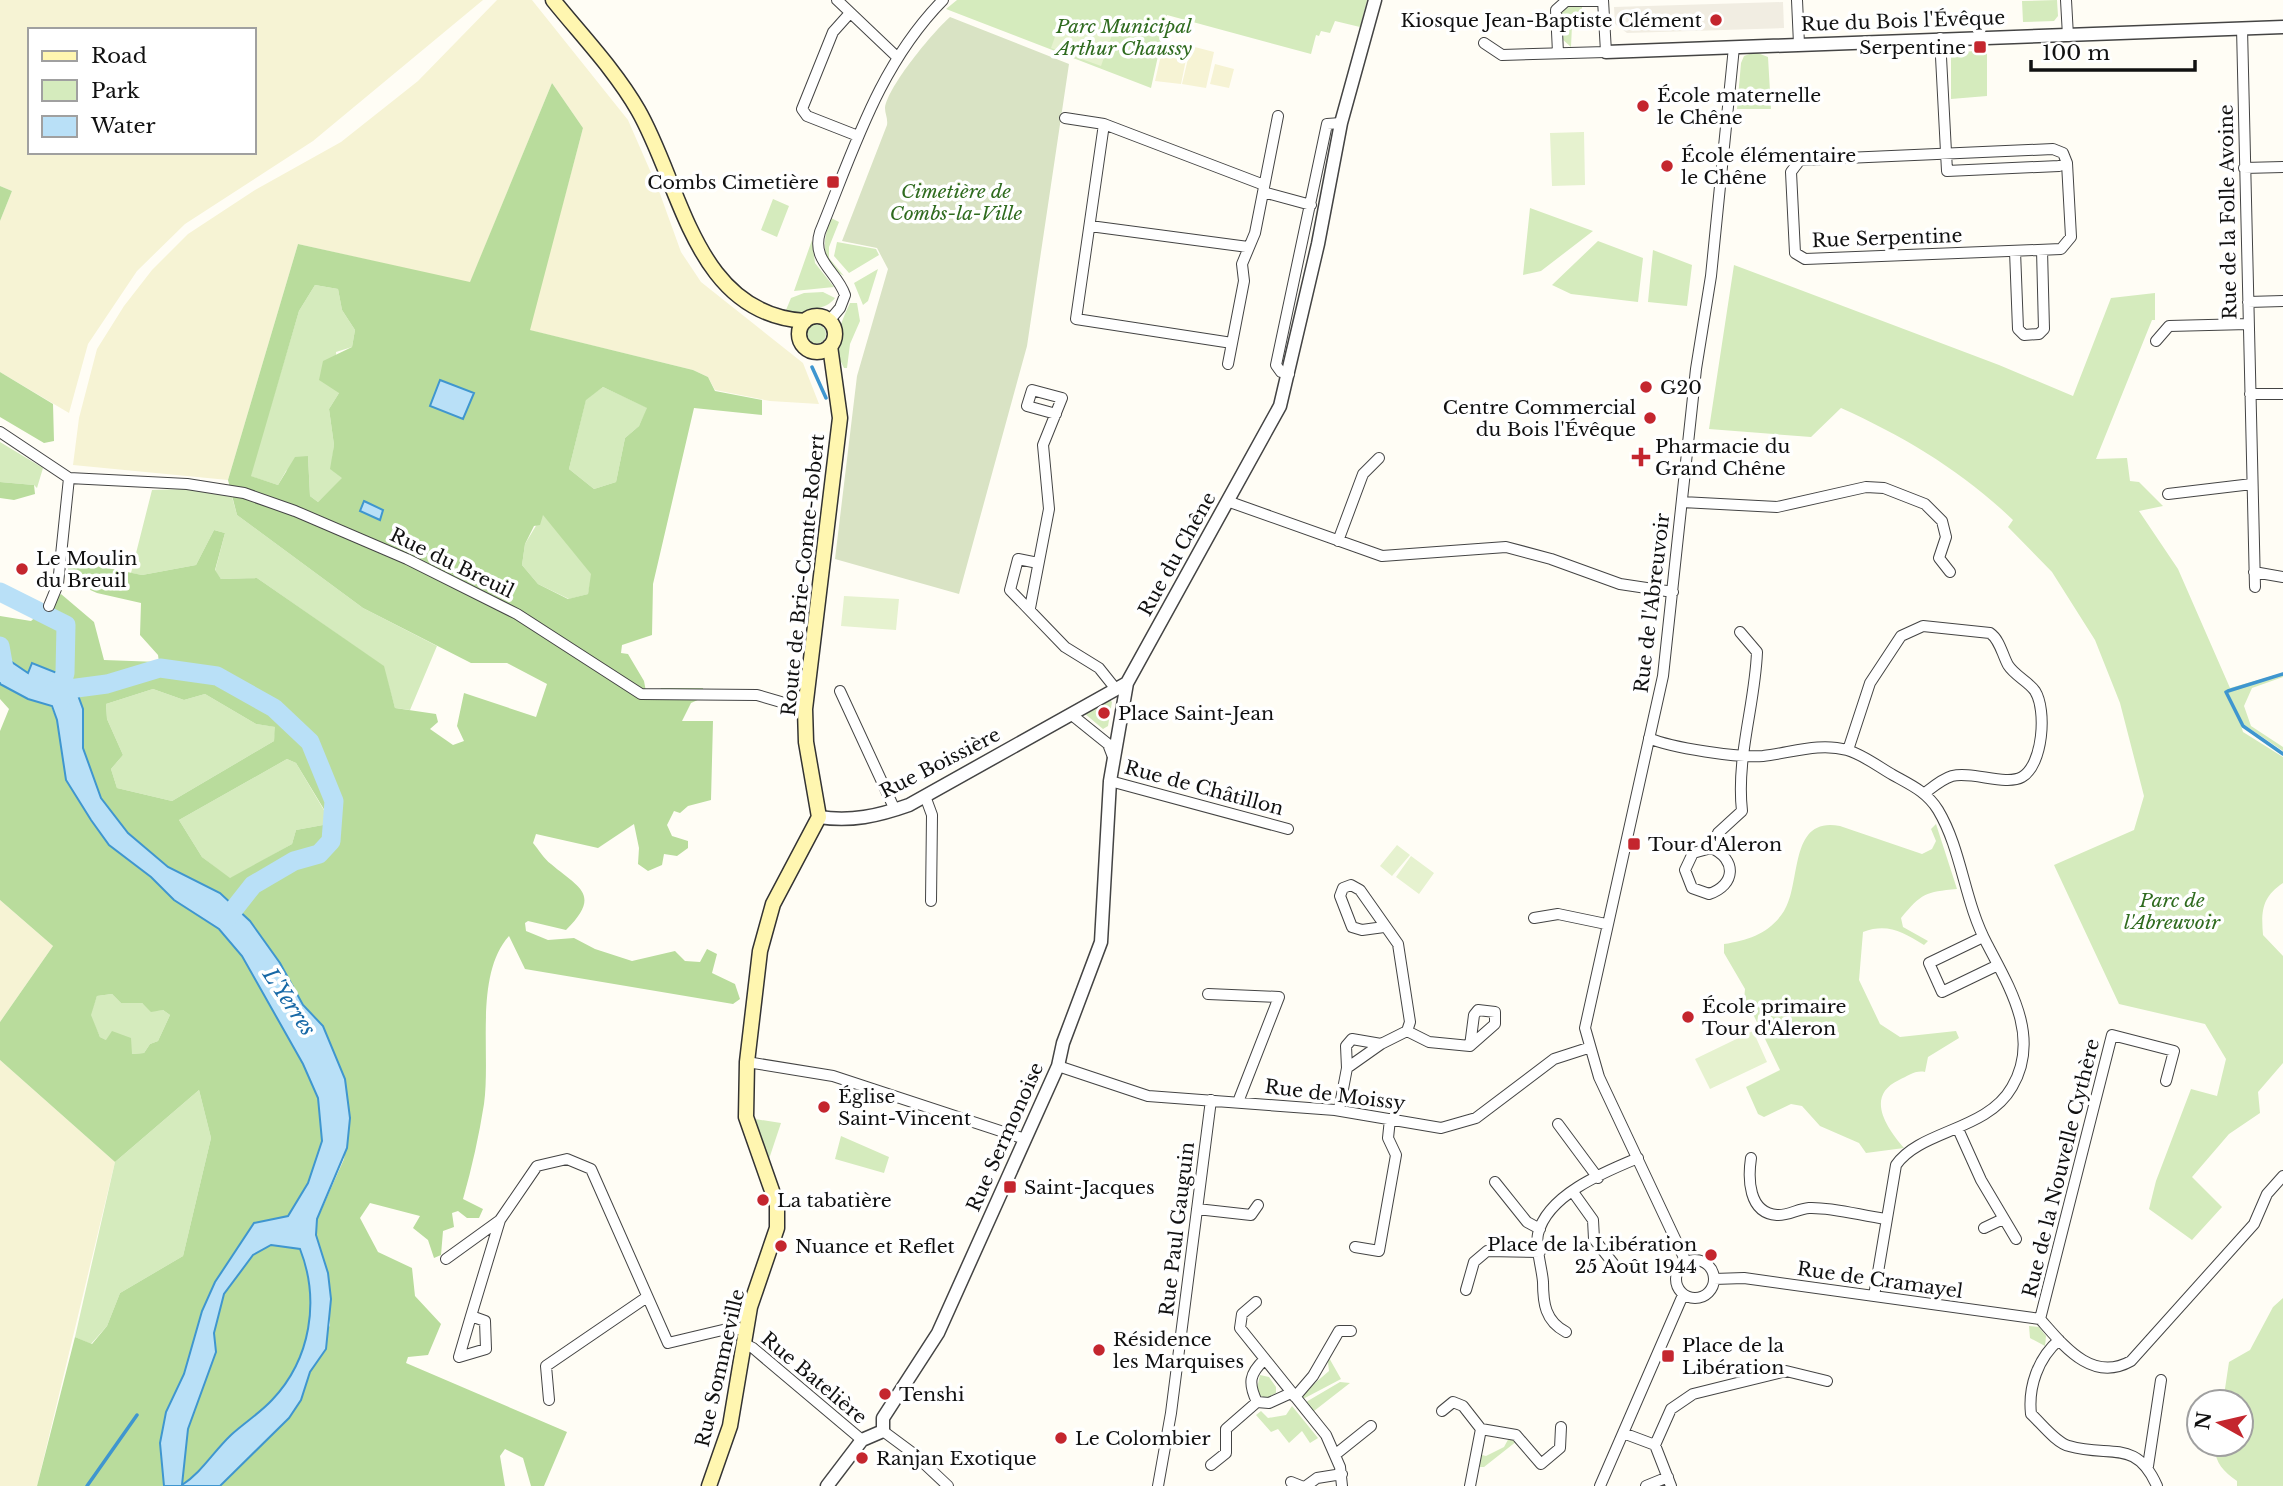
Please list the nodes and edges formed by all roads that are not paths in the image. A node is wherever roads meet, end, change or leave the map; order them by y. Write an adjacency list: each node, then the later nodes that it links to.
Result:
1 (553, 0): 36 (main road, Route de Brie-Comte-Robert)
2 (837, 0): 8 (street)
3 (943, 0): 18 (street)
4 (1375, 0): 21 (street, Rue du Chêne)
5 (1603, 0): 16 (street); 17 (street)
6 (1797, 0): 14 (street)
7 (2066, 0): 11 (street)
8 (850, 13): 18 (street); 23 (street)
9 (2283, 27): 10 (street, Rue du Bois l'Évêque)
10 (2242, 29): 11 (street, Rue du Bois l'Évêque); 27 (street, Rue de la Folle Avoine)
11 (2068, 36): 12 (street, Rue du Bois l'Évêque)
12 (1940, 38): 14 (street, Rue du Bois l'Évêque); 24 (street)
13 (1484, 44): 17 (street)
14 (1799, 44): 15 (street, Rue du Bois l'Évêque)
15 (1734, 47): 16 (street, Rue du Bois l'Évêque); 56 (street, Rue de l'Abreuvoir)
16 (1606, 52): 17 (street)
17 (1558, 53)
18 (897, 57): 23 (street)
19 (1278, 116): 28 (street)
20 (1065, 118): 22 (street)
21 (1341, 123): 29 (street, Rue du Chêne); 45 (street, Rue du Chêne)
22 (1104, 124): 28 (street); 30 (street)
23 (858, 136): 38 (street)
24 (1945, 153): 25 (street, Rue Serpentine); 25 (street); 33 (street, Rue Serpentine)
25 (2067, 163): 32 (street, Rue Serpentine)
26 (2283, 167): 27 (street)
27 (2244, 168): 35 (street, Rue de la Folle Avoine)
28 (1264, 188): 29 (street); 31 (street)
29 (1311, 205): 45 (street, Rue du Chêne)
30 (1090, 226): 31 (street); 41 (street)
31 (1248, 247): 41 (street)
32 (2042, 250): 33 (street, Rue Serpentine); 33 (street)
33 (2015, 251)
34 (2283, 301): 35 (street)
35 (2249, 302): 39 (street, Rue de la Folle Avoine)
36 (763, 310): 37 (main road, Route de Brie-Comte-Robert); 43 (main road, Route de Brie-Comte-Robert)
37 (805, 321): 38 (main road); 43 (main road)
38 (830, 321): 42 (main road)
39 (2248, 324): 40 (street); 47 (street, Rue de la Folle Avoine)
40 (2156, 341)
41 (1232, 342): 44 (street)
42 (830, 346): 43 (main road); 46 (main road, Route de Brie-Comte-Robert)
43 (808, 347): 46 (main road, Route de Brie-Comte-Robert)
44 (1228, 363)
45 (1289, 374): 55 (street, Rue du Chêne)
46 (833, 379): 69 (main road, Route de Brie-Comte-Robert)
47 (2250, 394): 48 (street); 53 (street, Rue de la Folle Avoine)
48 (2283, 394)
49 (1056, 414): 58 (street)
50 (0, 432): 52 (street)
51 (1379, 458): 57 (street)
52 (69, 478): 64 (street); 69 (street, Rue du Breuil)
53 (2252, 484): 54 (street); 60 (street, Rue de la Folle Avoine)
54 (2168, 494)
55 (1227, 502): 57 (street); 67 (street, Rue du Chêne)
56 (1682, 502): 59 (street); 63 (street, Rue de l'Abreuvoir)
57 (1338, 541): 63 (street)
58 (1038, 563): 65 (street); 65 (street)
59 (1950, 572)
60 (2254, 572): 61 (street); 62 (street, Rue de la Folle Avoine)
61 (2283, 577)
62 (2255, 587)
63 (1673, 592): 71 (street, Rue de l'Abreuvoir)
64 (49, 606)
65 (1030, 608): 67 (street)
66 (1741, 632): 73 (street)
67 (1121, 685): 70 (street, Rue Boissière); 74 (street, Rue du Chêne)
68 (840, 691): 78 (street)
69 (805, 709): 79 (main road, Route de Brie-Comte-Robert)
70 (1072, 715): 74 (street); 77 (street, Rue Boissière)
71 (1649, 738): 73 (street); 84 (street, Rue de l'Abreuvoir)
72 (1848, 750): 73 (street); 76 (street); 76 (street)
73 (1742, 756): 81 (street)
74 (1113, 757): 75 (street, Rue Sermonoise)
75 (1110, 780): 80 (street, Rue de Châtillon); 94 (street, Rue Sermonoise)
76 (1925, 793): 86 (street)
77 (925, 796): 78 (street, Rue Boissière); 82 (street)
78 (895, 810): 79 (street, Rue Boissière)
79 (819, 817): 93 (main road, Rue Sommeville)
80 (1288, 829)
81 (1711, 848): 81 (street)
82 (931, 901)
83 (1534, 918): 84 (street)
84 (1606, 924): 92 (street, Rue de l'Abreuvoir)
85 (1384, 927): 85 (street); 89 (street)
86 (1983, 937): 87 (street); 87 (street)
87 (1998, 965): 102 (street)
88 (1208, 994): 98 (street)
89 (1407, 1031): 90 (street); 91 (street)
90 (1381, 1044): 95 (street); 95 (street)
91 (1470, 1046)
92 (1588, 1048): 100 (street, Rue de Moissy); 104 (street, Rue de l'Abreuvoir)
93 (747, 1062): 103 (street); 133 (main road, Rue Sommeville)
94 (1058, 1066): 97 (street, Rue de Moissy); 103 (street, Rue Sermonoise)
95 (1347, 1068): 99 (street)
96 (2166, 1081): 130 (street, Rue de la Nouvelle Cythère)
97 (1210, 1100): 98 (street, Rue de Moissy); 111 (street, Rue Paul Gauguin)
98 (1238, 1101): 99 (street, Rue de Moissy)
99 (1339, 1110): 100 (street, Rue de Moissy)
100 (1390, 1119): 118 (street)
101 (1558, 1124): 107 (street)
102 (1958, 1129): 112 (street); 113 (street)
103 (1025, 1139): 145 (street, Rue Sermonoise)
104 (1638, 1158): 107 (street); 121 (street, Rue de l'Abreuvoir)
105 (1751, 1158): 112 (street)
106 (2283, 1176): 134 (street)
107 (1598, 1178): 109 (street)
108 (1495, 1182): 116 (street)
109 (1573, 1192): 116 (street); 122 (street)
110 (1258, 1205): 111 (street)
111 (1197, 1209): 158 (street, Rue Paul Gauguin)
112 (1886, 1219): 126 (street)
113 (2003, 1219): 115 (street); 117 (street)
114 (500, 1220): 120 (street); 127 (street); 129 (street)
115 (1984, 1228)
116 (1540, 1229): 119 (street)
117 (2016, 1239)
118 (1355, 1247)
119 (1540, 1252): 124 (street); 132 (street)
120 (446, 1259)
121 (1686, 1262): 123 (street); 125 (street)
122 (1616, 1267)
123 (1714, 1279): 125 (street); 126 (street, Rue de Cramayel)
124 (1466, 1290)
125 (1683, 1295): 146 (street)
126 (1874, 1296): 130 (street, Rue de Cramayel)
127 (648, 1297): 133 (street); 139 (street)
128 (1256, 1302): 135 (street)
129 (471, 1316)
130 (2040, 1319): 134 (street)
131 (1351, 1331): 138 (street)
132 (1566, 1332)
133 (744, 1336): 147 (street, Rue Batelière); 155 (main road, Rue Sommeville)
134 (2059, 1340): 151 (street)
135 (1265, 1359): 138 (street); 140 (street)
136 (2161, 1380): 151 (street)
137 (1827, 1381): 148 (street)
138 (1293, 1395): 140 (street); 149 (street)
139 (550, 1400)
140 (1257, 1402): 150 (street)
141 (1442, 1411): 144 (street)
142 (1371, 1426): 149 (street)
143 (1561, 1427): 144 (street)
144 (1482, 1429): 160 (street)
145 (883, 1431): 147 (street); 157 (street)
146 (1623, 1433): 148 (street); 161 (street)
147 (862, 1440): 156 (street)
148 (1655, 1445): 153 (street)
149 (1336, 1454): 152 (street)
150 (1211, 1465)
151 (2148, 1466): 163 (street)
152 (1342, 1474): 154 (street); 159 (street)
153 (1670, 1482): 162 (street)
154 (1299, 1485)
155 (709, 1486)
156 (827, 1486)
157 (949, 1486)
158 (1158, 1486)
159 (1342, 1486)
160 (1470, 1486)
161 (1600, 1486)
162 (1646, 1486)
163 (2157, 1486)

